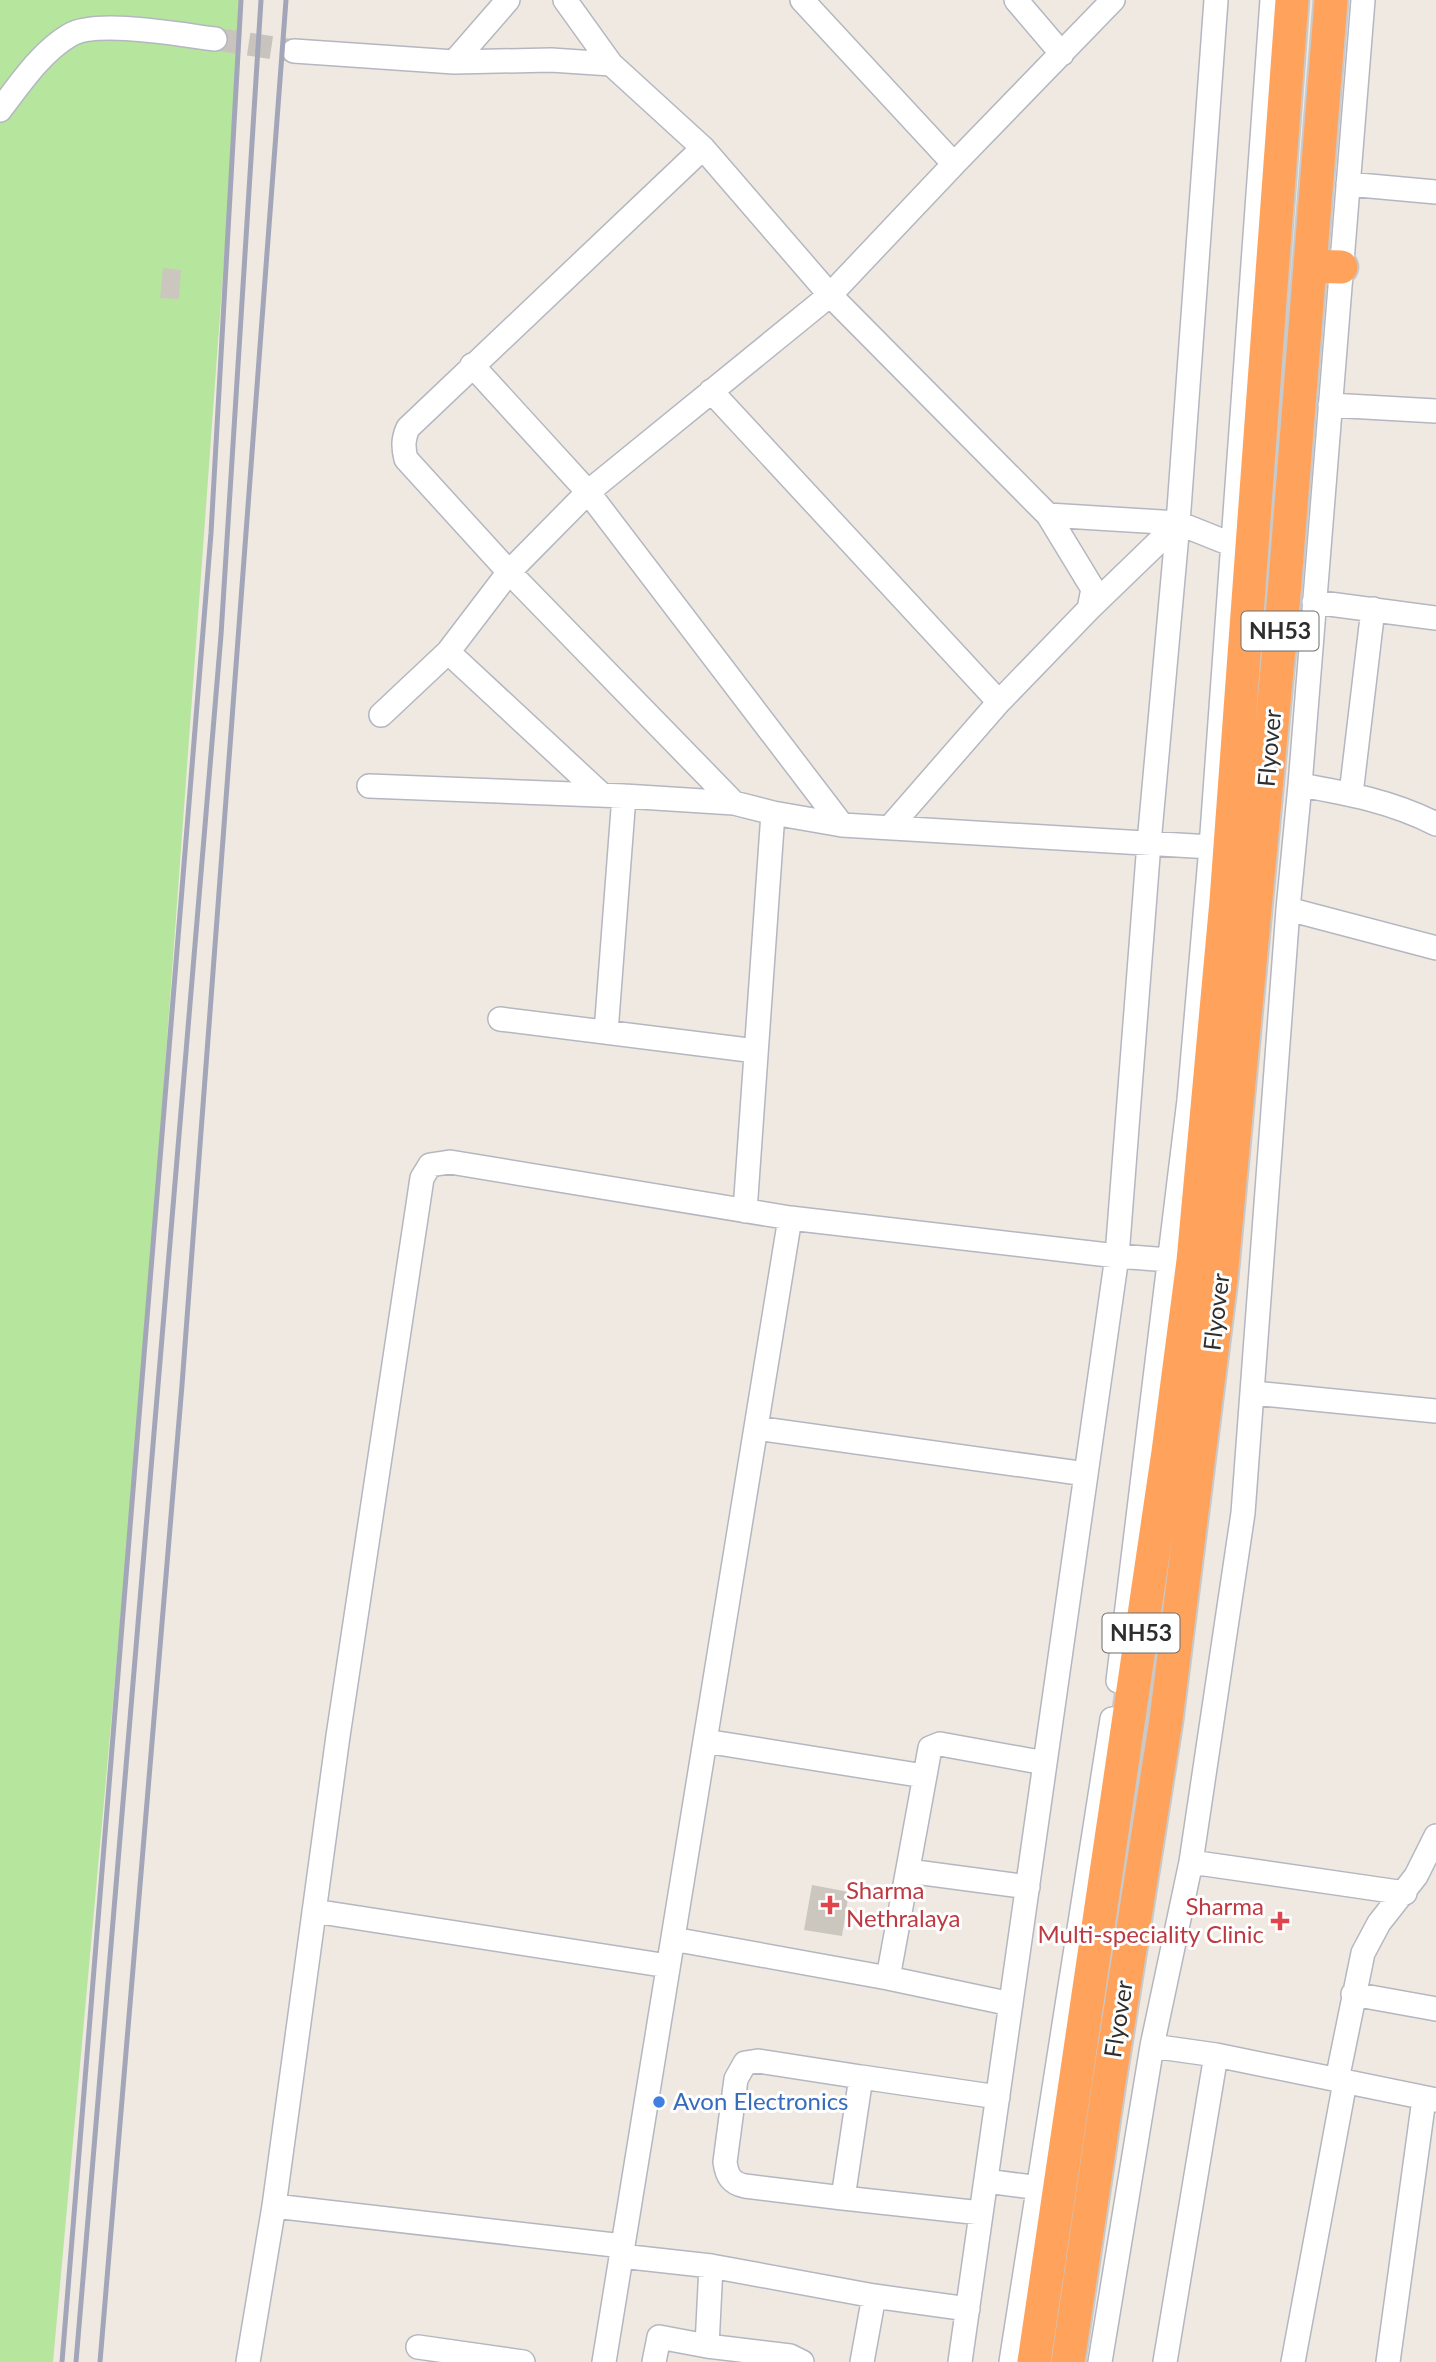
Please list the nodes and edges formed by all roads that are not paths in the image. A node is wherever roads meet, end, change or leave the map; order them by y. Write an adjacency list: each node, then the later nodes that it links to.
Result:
1 (509, 0): 14 (street)
2 (565, 0): 15 (street)
3 (802, 0): 18 (street)
4 (1016, 0): 13 (street)
5 (1113, 0): 13 (street)
6 (1216, 0): 30 (street)
7 (1272, 0): 22 (street)
8 (1292, 0): 22 (highway, NH53)
9 (1331, 0): 21 (highway, NH53)
10 (1363, 0): 19 (street)
11 (215, 39): 16 (street)
12 (294, 51): 14 (street)
13 (1062, 54): 18 (street)
14 (454, 62): 15 (street)
15 (611, 64): 17 (street)
16 (0, 110)
17 (703, 148): 23 (street); 24 (street)
18 (954, 164): 23 (street)
19 (1348, 184): 20 (street); 21 (street)
20 (1436, 192)
21 (1321, 263): 26 (street); 51 (highway, Flyover / NH53)
22 (1263, 265): 31 (street); 51 (highway, Flyover / NH53)
23 (830, 295): 25 (street); 29 (street)
24 (472, 365): 28 (street); 32 (street)
25 (711, 391): 28 (street); 38 (street)
26 (1330, 405): 27 (street); 33 (street)
27 (1436, 411)
28 (588, 492): 32 (street); 47 (street)
29 (1048, 515): 30 (street); 34 (street)
30 (1178, 523): 31 (street); 34 (street); 49 (street)
31 (1233, 545): 50 (street)
32 (509, 572): 37 (street); 44 (street)
33 (1314, 602): 35 (street); 40 (street)
34 (1089, 609): 38 (street)
35 (1373, 609): 36 (street); 42 (street)
36 (1436, 618)
37 (448, 652): 39 (street); 43 (street)
38 (999, 702): 48 (street)
39 (381, 715)
40 (1300, 785): 42 (street); 52 (street)
41 (369, 786): 43 (street)
42 (1351, 794): 46 (street)
43 (613, 795): 44 (street); 55 (street)
44 (734, 803): 45 (street)
45 (773, 813): 47 (street); 56 (street)
46 (1436, 824)
47 (842, 825): 48 (street)
48 (890, 827): 49 (street)
49 (1149, 843): 50 (street); 59 (street)
50 (1211, 847): 60 (street)
51 (1240, 905): 105 (highway, Flyover / NH53); 106 (highway, Flyover / NH53)
52 (1288, 909): 53 (street); 61 (street)
53 (1436, 948)
54 (500, 1019): 55 (street)
55 (606, 1032): 56 (street)
56 (756, 1051): 57 (street)
57 (745, 1211): 58 (street); 73 (street)
58 (790, 1218): 59 (street); 63 (street)
59 (1117, 1256): 60 (street); 64 (street)
60 (1169, 1260): 87 (street)
61 (1253, 1393): 62 (street); 69 (street)
62 (1436, 1411)
63 (756, 1429): 64 (street); 65 (street)
64 (1086, 1474): 66 (street)
65 (705, 1741): 67 (street); 74 (street)
66 (1045, 1763): 67 (street); 71 (street)
67 (924, 1776): 70 (street)
68 (1436, 1836): 72 (street)
69 (1191, 1862): 72 (street); 80 (street)
70 (908, 1871): 71 (street); 76 (street)
71 (1027, 1887): 78 (street)
72 (1405, 1893): 77 (street)
73 (314, 1911): 75 (street); 89 (street)
74 (673, 1939): 75 (street); 76 (street)
75 (668, 1966): 91 (street)
76 (888, 1978): 78 (street)
77 (1353, 1994): 79 (street); 83 (street)
78 (1011, 2004): 84 (street)
79 (1436, 2009)
80 (1152, 2046): 81 (street); 107 (street)
81 (1216, 2055): 83 (street); 108 (street)
82 (861, 2077): 84 (street); 88 (street); 88 (street)
83 (1341, 2081): 85 (street); 109 (street)
84 (998, 2097): 86 (street)
85 (1430, 2099): 110 (street)
86 (986, 2181): 87 (street); 90 (street)
87 (1039, 2188): 104 (street)
88 (844, 2198): 90 (street)
89 (274, 2206): 91 (street); 97 (street)
90 (981, 2213): 94 (street)
91 (622, 2251): 92 (street); 99 (street)
92 (711, 2266): 93 (street); 95 (street)
93 (874, 2296): 94 (street); 102 (street)
94 (968, 2309): 103 (street)
95 (707, 2346): 100 (street); 101 (street)
96 (418, 2347): 98 (street)
97 (248, 2362)
98 (523, 2362)
99 (604, 2362)
100 (654, 2362)
101 (802, 2362)
102 (862, 2362)
103 (960, 2362)
104 (1011, 2362)
105 (1034, 2362)
106 (1069, 2362)
107 (1100, 2362)
108 (1164, 2362)
109 (1293, 2362)
110 (1388, 2362)

